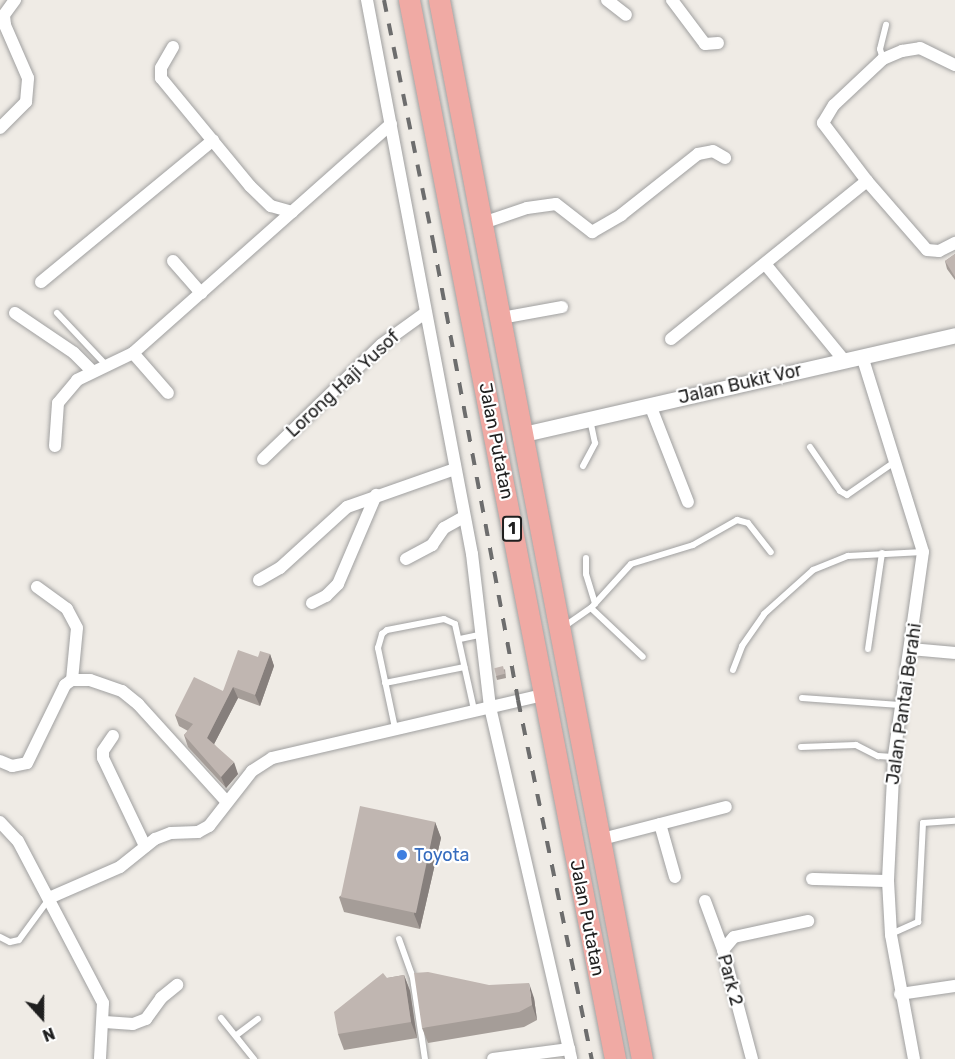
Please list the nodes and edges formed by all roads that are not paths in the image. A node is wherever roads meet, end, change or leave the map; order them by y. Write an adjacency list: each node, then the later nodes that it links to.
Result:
1 (15, 0): 15 (street)
2 (367, 0): 14 (street)
3 (409, 0): 42 (highway, Jalan Putatan / 1)
4 (451, 0): 7 (street)
5 (606, 0): 8 (street)
6 (672, 0): 10 (street)
7 (441, 10): 20 (highway, Jalan Putatan / 1)
8 (626, 15)
9 (886, 25): 12 (lane)
10 (718, 43)
11 (173, 47): 16 (street)
12 (883, 59): 13 (street); 18 (street)
13 (955, 65)
14 (391, 124): 19 (street); 29 (street)
15 (0, 128)
16 (213, 140): 19 (street); 24 (street)
17 (725, 158): 20 (street)
18 (867, 181): 21 (street); 23 (street)
19 (292, 212): 25 (street)
20 (483, 224): 30 (highway, Jalan Putatan / 1)
21 (955, 243)
22 (173, 261): 25 (street)
23 (766, 265): 32 (street); 35 (street)
24 (41, 282)
25 (201, 292): 33 (street)
26 (562, 307): 30 (street)
27 (15, 313): 37 (street)
28 (57, 313): 36 (lane)
29 (425, 313): 45 (street, Lorong Haji Yusof); 48 (street)
30 (501, 318): 41 (highway, Jalan Putatan / 1)
31 (954, 338): 34 (street, Jalan Bukit Vor)
32 (670, 339)
33 (133, 352): 36 (street); 38 (street)
34 (862, 356): 35 (street, Jalan Bukit Vor); 46 (street, Jalan Pantai Berahi)
35 (843, 360): 39 (street, Jalan Bukit Vor)
36 (107, 366): 37 (street)
37 (91, 370): 43 (street)
38 (168, 393)
39 (650, 405): 40 (street, Jalan Bukit Vor); 50 (street)
40 (590, 419): 41 (street, Jalan Bukit Vor); 47 (lane)
41 (523, 427): 42 (highway); 61 (highway, Jalan Putatan / 1)
42 (494, 428): 72 (highway, Jalan Putatan / 1)
43 (55, 446)
44 (810, 447): 46 (lane)
45 (263, 459)
46 (896, 461): 53 (street, Jalan Pantai Berahi)
47 (583, 466)
48 (455, 470): 49 (street); 51 (street)
49 (376, 495): 57 (street); 59 (street)
50 (687, 502)
51 (465, 517): 56 (street); 62 (street)
52 (771, 552): 60 (lane)
53 (922, 552): 54 (lane); 65 (street, Jalan Pantai Berahi)
54 (882, 553): 64 (lane); 69 (lane)
55 (586, 558): 60 (lane)
56 (406, 559)
57 (259, 580)
58 (37, 587): 70 (street)
59 (312, 603)
60 (593, 606): 61 (lane); 67 (lane)
61 (559, 629): 80 (highway, Jalan Putatan / 1)
62 (483, 634): 63 (lane); 75 (street)
63 (460, 639): 68 (lane); 71 (lane)
64 (868, 649)
65 (911, 649): 66 (street); 74 (street, Jalan Pantai Berahi)
66 (955, 653)
67 (643, 657)
68 (464, 667): 71 (lane); 76 (lane)
69 (733, 670)
70 (72, 680): 83 (street); 84 (street)
71 (386, 683): 77 (lane)
72 (542, 695): 75 (street); 81 (highway, Jalan Putatan / 1)
73 (802, 698): 74 (lane)
74 (900, 705): 82 (street, Jalan Pantai Berahi)
75 (490, 707): 76 (street); 108 (street)
76 (474, 711): 77 (street)
77 (394, 728): 84 (street)
78 (113, 736): 90 (street)
79 (801, 747): 82 (lane)
80 (581, 749): 81 (highway); 89 (highway, Jalan Putatan / 1)
81 (554, 755): 113 (highway, Jalan Putatan / 1)
82 (894, 757): 93 (street, Jalan Pantai Berahi)
83 (0, 761)
84 (227, 802): 90 (street)
85 (726, 807): 88 (street)
86 (955, 821): 97 (lane)
87 (0, 822): 94 (street)
88 (660, 824): 89 (street); 91 (street)
89 (598, 840): 114 (highway, Jalan Putatan / 1)
90 (145, 846): 94 (street)
91 (675, 877)
92 (812, 879): 93 (street)
93 (888, 881): 97 (street, Jalan Pantai Berahi)
94 (49, 898): 98 (lane); 106 (street)
95 (705, 901): 100 (street, Park 2)
96 (808, 921): 100 (street)
97 (891, 934): 103 (street, Jalan Pantai Berahi)
98 (0, 937)
99 (399, 939): 111 (lane)
100 (723, 950): 115 (street, Park 2)
101 (177, 985): 106 (street)
102 (955, 986): 103 (street)
103 (900, 994): 116 (street, Jalan Pantai Berahi)
104 (221, 1018): 107 (lane)
105 (258, 1019): 107 (lane)
106 (105, 1022): 109 (street)
107 (238, 1034): 110 (lane)
108 (570, 1054): 112 (street)
109 (100, 1059)
110 (254, 1059)
111 (425, 1059)
112 (493, 1059)
113 (615, 1059)
114 (642, 1059)
115 (752, 1059)
116 (914, 1059)

